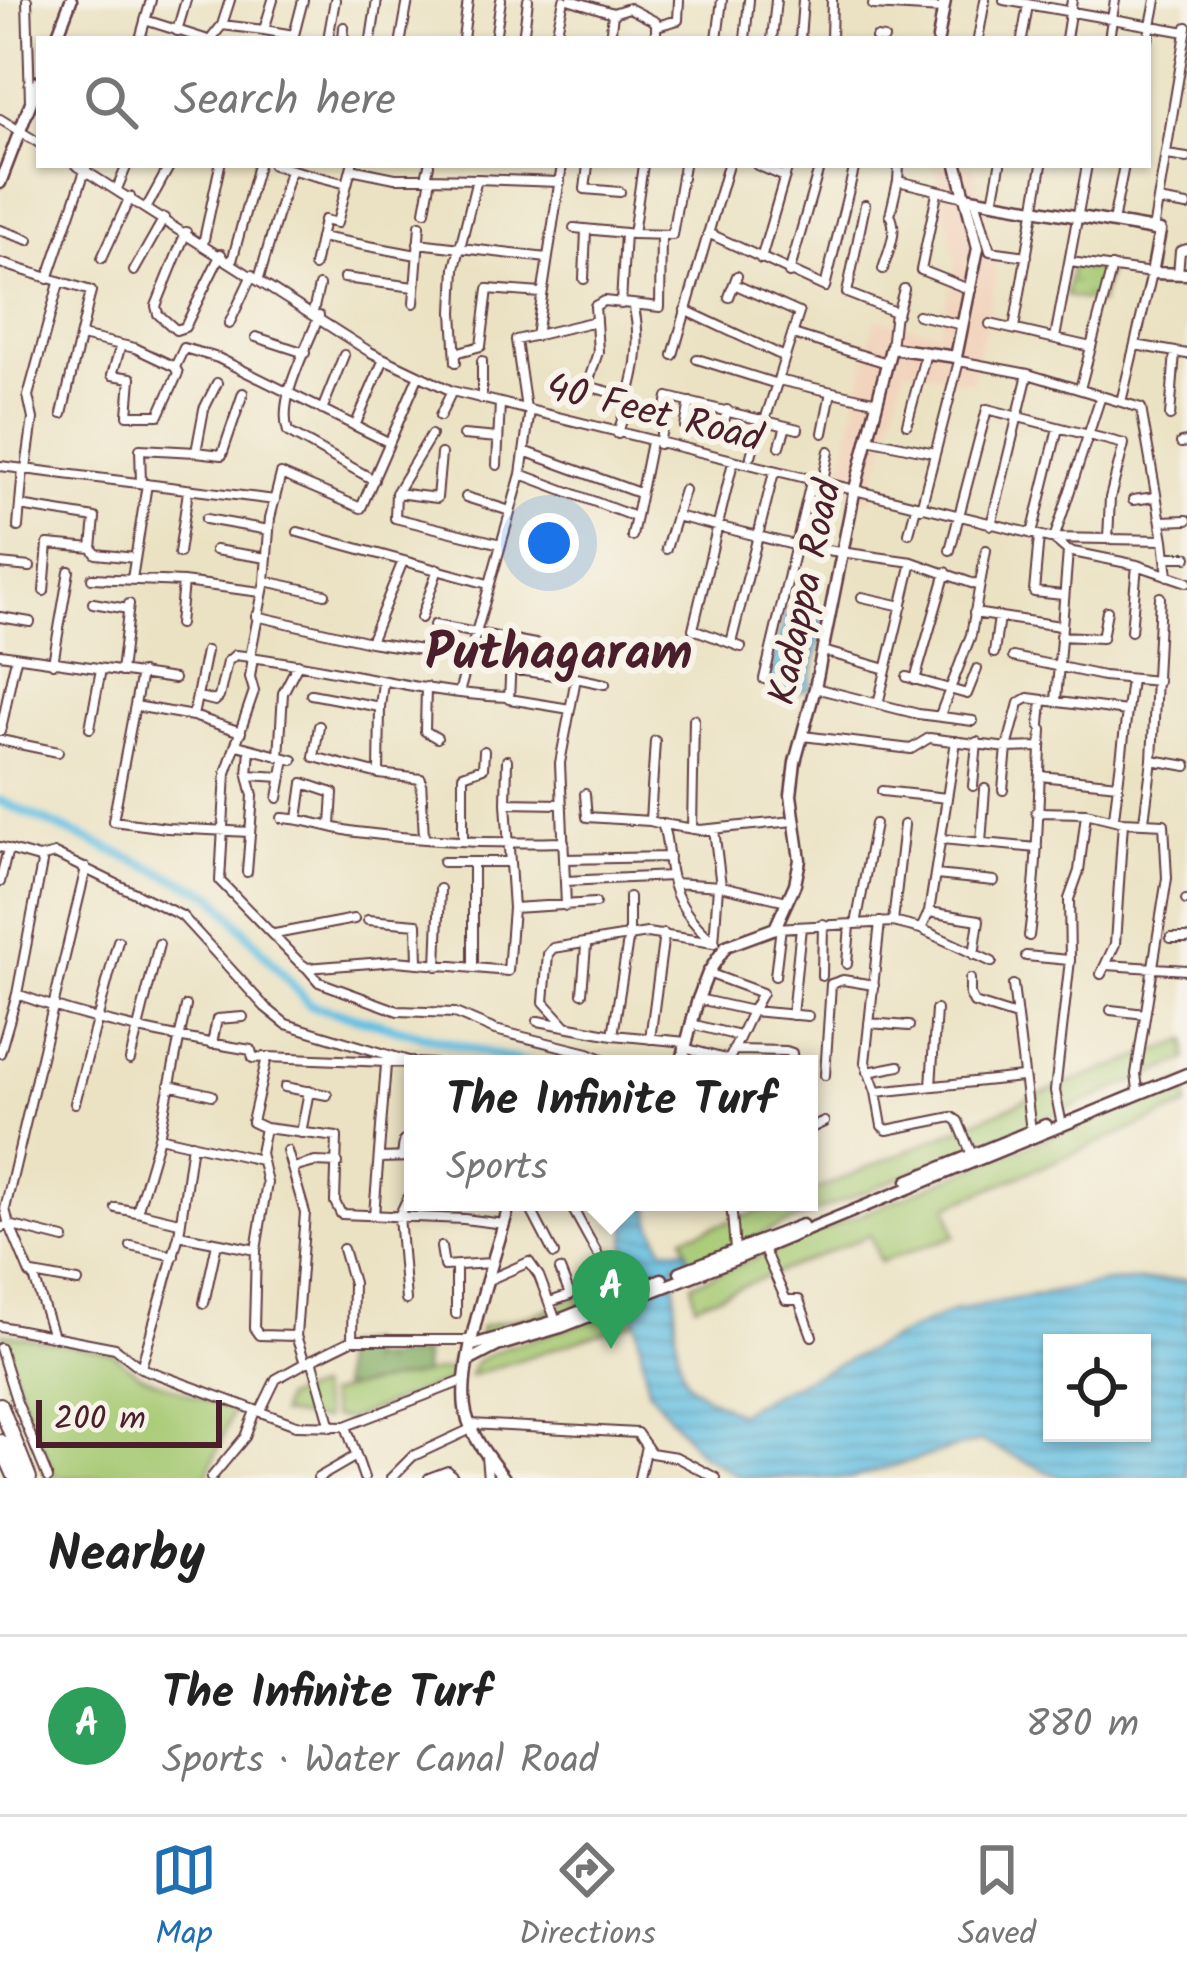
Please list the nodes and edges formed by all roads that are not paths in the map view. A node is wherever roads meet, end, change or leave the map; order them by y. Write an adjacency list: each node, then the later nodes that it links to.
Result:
1 (27, 0): 67 (street)
2 (71, 0): 41 (main road)
3 (152, 0): 32 (street)
4 (186, 0): 40 (street)
5 (230, 0): 34 (street)
6 (273, 0): 38 (street)
7 (303, 0): 38 (street)
8 (335, 0): 45 (street)
9 (377, 0): 47 (street)
10 (408, 0): 48 (street)
11 (468, 0): 49 (street)
12 (501, 0): 50 (street)
13 (528, 0): 51 (street)
14 (568, 0): 30 (street); 52 (street)
15 (679, 0): 36 (street)
16 (722, 0): 55 (street)
17 (749, 0): 56 (street)
18 (776, 0): 57 (street)
19 (803, 0): 58 (street)
20 (832, 0): 59 (street)
21 (985, 0): 61 (street)
22 (1004, 0): 26 (street)
23 (1072, 0): 31 (street)
24 (1115, 0): 33 (street)
25 (1156, 0): 37 (street)
26 (1028, 3): 31 (street); 62 (street)
27 (628, 4): 30 (street); 36 (street)
28 (873, 5): 29 (street)
29 (944, 5): 60 (main road)
30 (614, 13): 53 (street)
31 (1070, 13): 33 (street); 63 (street)
32 (145, 20): 40 (street); 42 (street)
33 (1112, 21): 37 (street); 64 (street)
34 (222, 25): 38 (street); 44 (street)
35 (344, 26): 46 (street)
36 (657, 26): 54 (street)
37 (1151, 26): 39 (street); 65 (street)
38 (264, 30)
39 (1186, 30): 71 (street)
40 (177, 31): 43 (street)
41 (57, 36)
42 (141, 36)
43 (196, 36)
44 (211, 36)
45 (329, 36)
46 (343, 36)
47 (371, 36)
48 (402, 36)
49 (463, 36)
50 (495, 36)
51 (523, 36)
52 (556, 36)
53 (610, 36)
54 (656, 36)
55 (717, 36)
56 (745, 36)
57 (772, 36)
58 (800, 36)
59 (831, 36)
60 (939, 36)
61 (979, 36)
62 (1022, 36)
63 (1066, 36)
64 (1109, 36)
65 (1149, 36)
66 (36, 88): 67 (main road)
67 (30, 103): 69 (main road)
68 (0, 119): 69 (street)
69 (19, 131): 70 (street); 103 (main road)
70 (36, 141)
71 (1167, 155): 72 (street); 112 (street)
72 (1187, 158)
73 (83, 168): 156 (street)
74 (85, 168): 107 (street, 40 Feet Road)
75 (126, 168): 107 (street)
76 (168, 168): 116 (street)
77 (219, 168): 134 (street)
78 (257, 168): 143 (street)
79 (282, 168): 99 (street)
80 (351, 168): 106 (street)
81 (355, 168): 101 (street)
82 (429, 168): 101 (street)
83 (562, 168): 105 (street)
84 (588, 168): 108 (street)
85 (642, 168): 129 (street)
86 (684, 168): 130 (street)
87 (724, 168): 128 (street)
88 (764, 168): 100 (street)
89 (787, 168): 100 (street)
90 (819, 168): 150 (street)
91 (854, 168): 150 (street)
92 (899, 168): 104 (street)
93 (958, 168): 111 (main road)
94 (999, 168): 113 (street)
95 (1041, 168): 117 (street)
96 (1086, 168): 119 (street)
97 (1123, 168): 121 (street)
98 (308, 170): 99 (street); 106 (street)
99 (290, 171): 153 (street)
100 (785, 177): 142 (street)
101 (429, 178): 102 (street); 118 (street)
102 (477, 179): 105 (street); 135 (street)
103 (0, 180)
104 (898, 181): 109 (street); 148 (street)
105 (560, 182): 141 (street)
106 (347, 184): 131 (street)
107 (117, 189): 110 (street, 40 Feet Road)
108 (620, 192)
109 (937, 193): 111 (street); 160 (street)
110 (130, 197): 116 (street, 40 Feet Road); 140 (street)
111 (970, 198): 113 (main road); 139 (street); 160 (main road)
112 (1158, 201): 115 (street); 126 (street)
113 (993, 202): 117 (main road)
114 (865, 205): 168 (street)
115 (1187, 206)
116 (147, 207): 120 (street, 40 Feet Road)
117 (1034, 209): 119 (main road); 139 (street)
118 (425, 211)
119 (1078, 217): 121 (main road); 145 (street)
120 (164, 218): 127 (street, 40 Feet Road); 149 (street)
121 (1113, 222): 126 (main road)
122 (420, 225): 133 (street)
123 (574, 228): 125 (street)
124 (0, 230): 132 (street)
125 (586, 230): 129 (street); 155 (street)
126 (1153, 230): 151 (main road)
127 (186, 232): 134 (street, 40 Feet Road); 137 (street)
128 (708, 233): 142 (street); 166 (street)
129 (629, 234): 130 (street); 164 (street)
130 (661, 236): 165 (street)
131 (320, 237): 138 (street); 146 (street)
132 (29, 240)
133 (418, 243): 135 (street); 138 (street)
134 (202, 244): 137 (street, 40 Feet Road)
135 (461, 249): 141 (street); 161 (street)
136 (1187, 249): 152 (street)
137 (220, 254): 143 (street, 40 Feet Road)
138 (417, 255): 158 (street)
139 (1027, 256): 174 (street)
140 (103, 258)
141 (547, 258): 161 (street)
142 (760, 259): 150 (street)
143 (232, 261): 153 (street, 40 Feet Road)
144 (0, 262): 156 (street)
145 (1070, 262): 147 (street); 179 (street)
146 (314, 266)
147 (1112, 267): 151 (street); 182 (street)
148 (883, 268)
149 (134, 271)
150 (789, 273)
151 (1152, 273): 152 (main road); 181 (street)
152 (1182, 274)
153 (256, 277): 167 (street, 40 Feet Road); 171 (street)
154 (344, 278): 158 (street)
155 (584, 279)
156 (54, 281): 176 (street); 247 (street)
157 (319, 286): 167 (street)
158 (415, 287): 163 (street)
159 (904, 289): 168 (street)
160 (971, 290): 173 (main road)
161 (542, 293): 177 (street)
162 (729, 297): 175 (street)
163 (414, 303)
164 (621, 304): 165 (street); 170 (street)
165 (634, 307): 207 (street)
166 (685, 310): 189 (street); 190 (street)
167 (316, 314): 185 (street); 191 (street, 40 Feet Road)
168 (897, 315): 183 (street)
169 (918, 315): 173 (street)
170 (596, 321): 177 (street); 207 (street)
171 (229, 324)
172 (990, 324): 174 (street)
173 (963, 325): 193 (main road)
174 (1014, 328): 179 (street)
175 (794, 334): 190 (street); 195 (street)
176 (81, 336): 180 (street); 216 (street)
177 (536, 336): 214 (street)
178 (256, 337): 185 (street)
179 (1055, 338): 182 (street)
180 (122, 345): 196 (street); 196 (street)
181 (1135, 345): 184 (street); 209 (street)
182 (1091, 347): 201 (street)
183 (891, 348): 186 (main road); 195 (main road, Kadappa Road)
184 (1175, 352): 187 (street); 219 (street)
185 (305, 353): 205 (street)
186 (926, 353): 193 (main road); 221 (street)
187 (1187, 354)
188 (344, 355): 213 (street)
189 (674, 355)
190 (785, 357): 199 (street)
191 (384, 359): 198 (street, 40 Feet Road); 222 (street)
192 (697, 359): 199 (street)
193 (957, 359): 197 (street); 241 (street)
194 (482, 361): 208 (street)
195 (887, 363): 211 (main road, Kadappa Road)
196 (175, 367): 205 (street)
197 (1028, 374): 201 (street); 218 (street)
198 (418, 376): 202 (street, 40 Feet Road); 235 (street)
199 (778, 382): 203 (street); 220 (street)
200 (217, 383): 240 (street)
201 (1080, 389): 206 (street)
202 (452, 391): 208 (street, 40 Feet Road); 217 (street)
203 (831, 392): 211 (street); 227 (street)
204 (242, 393): 240 (street)
205 (290, 395): 213 (street); 250 (street)
206 (1101, 395): 209 (street); 230 (street)
207 (628, 398): 228 (street)
208 (482, 399): 212 (street, 40 Feet Road)
209 (1121, 401): 259 (street)
210 (691, 402): 215 (street); 224 (street); 236 (street)
211 (878, 402): 234 (main road, Kadappa Road)
212 (500, 403): 214 (street, 40 Feet Road); 233 (street)
213 (322, 410): 222 (street)
214 (528, 410): 228 (street, 40 Feet Road); 238 (street)
215 (727, 410): 220 (street); 229 (street)
216 (62, 414)
217 (440, 416)
218 (1020, 416): 225 (street); 267 (street); 271 (street)
219 (1170, 416)
220 (763, 420): 223 (street); 243 (street)
221 (907, 424)
222 (355, 426): 235 (street)
223 (786, 426): 226 (street); 237 (street)
224 (685, 428)
225 (1058, 428): 230 (street); 277 (street)
226 (799, 429)
227 (823, 433)
228 (618, 434): 236 (street, 40 Feet Road)
229 (721, 434)
230 (1091, 434): 280 (street); 281 (street)
231 (431, 435): 255 (street)
232 (463, 435): 233 (street)
233 (498, 438): 245 (street)
234 (868, 439): 241 (street); 257 (main road, Kadappa Road)
235 (388, 442): 250 (street)
236 (655, 443): 244 (street, 40 Feet Road); 256 (street)
237 (780, 446)
238 (524, 451): 249 (street); 256 (street)
239 (829, 451): 252 (street)
240 (196, 452): 251 (street)
241 (935, 453): 263 (street)
242 (441, 454): 255 (street)
243 (751, 456)
244 (734, 462): 248 (street, 40 Feet Road); 272 (street)
245 (497, 465)
246 (0, 466): 247 (street)
247 (25, 469): 251 (street); 262 (street)
248 (774, 472): 252 (street, 40 Feet Road); 279 (street)
249 (521, 474): 264 (street); 266 (street)
250 (374, 480): 260 (street)
251 (144, 484): 253 (street); 295 (street)
252 (816, 484): 257 (street, 40 Feet Road); 284 (street)
253 (188, 490): 260 (street); 291 (street)
254 (684, 490): 265 (street)
255 (396, 493): 283 (street)
256 (639, 493): 266 (street)
257 (854, 493): 263 (street, 40 Feet Road); 292 (main road, Kadappa Road)
258 (466, 497): 264 (street)
259 (1155, 497): 261 (street); 269 (street)
260 (275, 500): 274 (street)
261 (1133, 500)
262 (20, 506): 273 (street); 285 (street)
263 (918, 508): 267 (street, 40 Feet Road); 276 (street)
264 (510, 511): 283 (street)
265 (676, 516): 272 (street); 286 (street)
266 (635, 517): 278 (street)
267 (960, 517): 271 (street, 40 Feet Road); 288 (street)
268 (206, 519): 274 (street)
269 (1161, 520): 270 (street); 282 (street)
270 (1187, 520)
271 (991, 524): 277 (street, 40 Feet Road)
272 (716, 525): 279 (street); 279 (street)
273 (18, 527)
274 (269, 530): 296 (street)
275 (298, 532): 297 (street)
276 (910, 532)
277 (1036, 535): 280 (street, 40 Feet Road); 316 (street)
278 (632, 536)
279 (758, 536): 284 (street)
280 (1054, 538): 281 (street, 40 Feet Road); 290 (street)
281 (1108, 539): 282 (street, 40 Feet Road)
282 (1164, 540): 293 (street)
283 (501, 544): 311 (street)
284 (798, 546): 292 (street); 355 (street)
285 (92, 548): 295 (street); 313 (street)
286 (666, 549)
287 (215, 550): 296 (street)
288 (950, 550)
289 (986, 550): 312 (street)
290 (1068, 551): 300 (street); 316 (street)
291 (179, 553)
292 (843, 555): 298 (street); 337 (main road, Kadappa Road)
293 (1166, 557): 294 (street); 305 (street)
294 (1187, 557)
295 (135, 558): 307 (street)
296 (267, 558): 308 (street)
297 (403, 561): 302 (street); 334 (street)
298 (912, 562): 304 (street); 320 (street)
299 (0, 565): 301 (street)
300 (1141, 566): 305 (street); 331 (street)
301 (29, 567)
302 (438, 569): 311 (street); 326 (street)
303 (69, 571): 344 (street)
304 (946, 572): 312 (street); 362 (street)
305 (1168, 576): 310 (street)
306 (92, 578): 307 (street)
307 (132, 579): 309 (street)
308 (265, 581): 314 (street); 315 (street)
309 (183, 582): 314 (street); 328 (street)
310 (1187, 582)
311 (488, 584): 332 (street)
312 (977, 585): 322 (street)
313 (44, 591)
314 (261, 592): 323 (street)
315 (325, 595)
316 (1064, 595): 330 (street)
317 (862, 597): 320 (street)
318 (1160, 598): 357 (street)
319 (93, 604): 351 (street)
320 (902, 606): 349 (street)
321 (1107, 611): 330 (street)
322 (974, 613): 325 (street); 362 (street)
323 (256, 616): 334 (street); 341 (street)
324 (0, 617): 327 (street)
325 (999, 617): 330 (street); 338 (street)
326 (421, 618)
327 (30, 622)
328 (179, 624)
329 (434, 625): 332 (street)
330 (1060, 631): 346 (street)
331 (1131, 631)
332 (473, 633): 333 (street); 343 (street)
333 (512, 641): 335 (street); 348 (street)
334 (370, 642): 343 (street)
335 (551, 647)
336 (206, 651): 374 (street)
337 (823, 651): 349 (street); 361 (main road, Kadappa Road)
338 (994, 653)
339 (0, 654): 340 (street)
340 (17, 657): 344 (street); 381 (street)
341 (251, 657): 345 (street); 366 (street); 380 (street)
342 (1013, 657): 346 (street)
343 (467, 658): 363 (street)
344 (53, 663): 347 (street)
345 (298, 664): 358 (street); 393 (street)
346 (1060, 665): 356 (street); 368 (street)
347 (101, 669): 351 (street); 379 (street)
348 (509, 669): 353 (street); 365 (street)
349 (886, 669): 369 (street)
350 (977, 669): 362 (street)
351 (122, 672): 352 (street)
352 (141, 674): 354 (street); 370 (street)
353 (576, 678): 359 (street); 372 (street)
354 (174, 679)
355 (764, 679)
356 (1130, 679): 357 (street); 373 (street)
357 (1158, 681): 395 (street)
358 (382, 682): 360 (street); 371 (street)
359 (605, 684)
360 (426, 687): 363 (street); 383 (street)
361 (815, 688): 369 (street); 382 (main road, Kadappa Road)
362 (949, 690): 375 (street)
363 (459, 693): 365 (street)
364 (311, 694): 371 (street)
365 (507, 697): 372 (street)
366 (203, 698)
367 (1042, 701): 368 (street); 388 (street); 389 (street)
368 (1055, 701): 373 (street)
369 (878, 704): 375 (street)
370 (135, 706): 374 (street); 427 (street)
371 (380, 706): 399 (street)
372 (570, 710): 412 (street)
373 (1126, 711): 403 (street)
374 (193, 716): 380 (street)
375 (940, 716): 377 (street)
376 (694, 719): 425 (street)
377 (974, 721)
378 (319, 727): 399 (street)
379 (90, 728)
380 (241, 732): 387 (street)
381 (0, 735): 392 (street)
382 (803, 736): 385 (street); 419 (main road, Kadappa Road)
383 (437, 738)
384 (655, 741): 418 (street)
385 (956, 741): 386 (street); 410 (street)
386 (977, 742): 389 (street); 404 (street)
387 (237, 745): 390 (street); 427 (street)
388 (1041, 746): 389 (street); 401 (street)
389 (1007, 748): 406 (street)
390 (250, 749): 393 (street); 400 (street)
391 (484, 751): 397 (street)
392 (58, 752)
393 (286, 759): 402 (street)
394 (507, 760): 398 (street)
395 (1152, 760): 396 (street); 420 (street)
396 (1187, 766)
397 (483, 767): 398 (street); 431 (street)
398 (505, 773): 411 (street)
399 (379, 774): 429 (street)
400 (248, 775): 402 (street); 428 (street)
401 (1040, 776): 403 (street); 413 (street)
402 (282, 777): 409 (street)
403 (1118, 784): 417 (street)
404 (974, 786)
405 (985, 789): 433 (street)
406 (1003, 790)
407 (883, 791): 410 (street)
408 (585, 794): 418 (street)
409 (278, 798)
410 (947, 799): 430 (street)
411 (506, 803): 412 (street); 434 (street)
412 (561, 804): 432 (street)
413 (1036, 812): 414 (street); 436 (street)
414 (1087, 813): 417 (street); 479 (street)
415 (282, 818): 416 (street)
416 (298, 819): 421 (street); 421 (street)
417 (1119, 819): 420 (street); 486 (street)
418 (650, 821): 422 (street)
419 (794, 821): 426 (street); 453 (main road, Kadappa Road)
420 (1144, 821): 486 (street)
421 (331, 824): 429 (street)
422 (662, 824): 425 (street); 437 (street)
423 (875, 824): 463 (street)
424 (904, 825): 461 (street)
425 (692, 829): 426 (street)
426 (714, 829): 450 (street)
427 (224, 831): 428 (street); 467 (street)
428 (250, 832): 444 (street)
429 (424, 838): 431 (street)
430 (942, 839): 433 (street); 445 (street)
431 (463, 840): 434 (street)
432 (563, 842): 434 (street); 439 (street)
433 (981, 843): 436 (street)
434 (509, 844): 441 (street)
435 (4, 848): 438 (street); 449 (street)
436 (1037, 848): 470 (street)
437 (669, 857): 439 (street); 446 (street)
438 (39, 859): 443 (street); 495 (street)
439 (566, 859): 447 (street)
440 (442, 862): 442 (street)
441 (509, 862): 442 (street); 456 (street)
442 (473, 863): 485 (street)
443 (86, 868): 498 (street); 528 (street)
444 (248, 872)
445 (935, 874): 448 (street); 457 (street)
446 (672, 879): 447 (street); 450 (street); 475 (street)
447 (566, 881): 455 (street)
448 (994, 881)
449 (0, 882)
450 (720, 886): 453 (street); 475 (street)
451 (440, 889): 483 (street)
452 (629, 898): 468 (street)
453 (789, 901): 465 (main road, Kadappa Road)
454 (595, 903): 455 (street)
455 (566, 906): 456 (street)
456 (513, 908): 485 (street)
457 (929, 912): 466 (street); 477 (street)
458 (354, 919): 467 (street)
459 (368, 920): 481 (street)
460 (880, 922): 461 (street); 463 (street); 492 (street)
461 (893, 922): 466 (street)
462 (823, 924): 463 (street); 464 (street); 490 (street)
463 (853, 924): 482 (street)
464 (801, 926): 465 (street); 503 (street)
465 (778, 928): 475 (main road); 489 (street)
466 (920, 929): 477 (street)
467 (274, 934): 484 (street)
468 (629, 934): 469 (street); 476 (street); 514 (street)
469 (664, 934): 475 (street); 517 (street)
470 (1029, 936)
471 (1171, 938): 472 (street)
472 (1187, 938)
473 (118, 941): 507 (street)
474 (159, 944): 513 (street)
475 (720, 945): 488 (main road)
476 (586, 946): 494 (street); 511 (street)
477 (974, 955): 480 (street)
478 (1026, 956): 479 (street)
479 (1070, 960): 547 (street)
480 (992, 962)
481 (418, 963): 483 (street); 484 (street)
482 (848, 964)
483 (437, 966): 485 (street)
484 (308, 968): 521 (street)
485 (473, 968)
486 (1153, 970): 487 (street); 502 (street)
487 (1187, 970)
488 (708, 973): 496 (main road); 501 (street)
489 (775, 976)
490 (822, 976)
491 (970, 979): 505 (street)
492 (874, 985): 509 (street); 535 (street)
493 (1013, 985): 505 (street)
494 (582, 992)
495 (16, 994): 498 (street); 520 (street)
496 (698, 999): 501 (street); 510 (main road)
497 (186, 1006): 516 (street)
498 (54, 1008): 507 (street); 562 (street)
499 (936, 1010): 538 (street)
500 (1111, 1010): 502 (street)
501 (752, 1011): 503 (street); 515 (street)
502 (1145, 1014): 540 (street)
503 (793, 1016): 504 (street)
504 (808, 1016)
505 (1016, 1016): 536 (street)
506 (243, 1017): 518 (street)
507 (94, 1018): 513 (street); 545 (street)
508 (538, 1022): 511 (street)
509 (869, 1023): 512 (street); 534 (street)
510 (691, 1024): 515 (street); 519 (main road)
511 (566, 1026): 514 (street)
512 (909, 1026)
513 (138, 1029): 516 (street); 529 (street)
514 (613, 1035): 517 (street)
515 (739, 1036): 524 (street)
516 (179, 1038): 518 (street); 537 (street)
517 (650, 1040): 519 (street)
518 (212, 1044): 527 (street)
519 (685, 1046): 522 (main road); 523 (street)
520 (0, 1053)
521 (595, 1055)
522 (683, 1055)
523 (719, 1055)
524 (731, 1055)
525 (754, 1055): 526 (street)
526 (792, 1055)
527 (266, 1057): 531 (street); 549 (street)
528 (404, 1059)
529 (130, 1060)
530 (404, 1063): 531 (street)
531 (386, 1064): 556 (street)
532 (899, 1066): 534 (street)
533 (1187, 1071): 540 (main road); 547 (main road)
534 (868, 1072): 542 (street)
535 (825, 1075)
536 (1022, 1077): 538 (street); 551 (street)
537 (169, 1085): 543 (street); 552 (street)
538 (931, 1087): 542 (street)
539 (285, 1088): 541 (street)
540 (1138, 1090): 547 (main road)
541 (308, 1091): 544 (street); 550 (street)
542 (876, 1092): 557 (street)
543 (212, 1095)
544 (327, 1095)
545 (75, 1103)
546 (824, 1122): 548 (street)
547 (1062, 1122): 551 (main road)
548 (818, 1125)
549 (265, 1128): 550 (street); 558 (street)
550 (301, 1132): 559 (street)
551 (1032, 1135): 557 (main road)
552 (159, 1137): 553 (street); 568 (street)
553 (192, 1144): 558 (street); 571 (street)
554 (287, 1151): 560 (street)
555 (404, 1157): 556 (street)
556 (378, 1158): 569 (street)
557 (974, 1159): 579 (main road); 582 (main road)
558 (261, 1160): 581 (street)
559 (338, 1163): 560 (street); 569 (street)
560 (293, 1168): 601 (street)
561 (404, 1202): 570 (street)
562 (3, 1204): 573 (street)
563 (116, 1208): 568 (street)
564 (508, 1211): 572 (main road)
565 (532, 1211): 584 (street)
566 (574, 1211): 583 (street)
567 (731, 1211): 582 (street)
568 (137, 1212): 571 (street)
569 (374, 1215): 570 (street)
570 (399, 1216): 572 (street); 594 (street)
571 (179, 1222): 574 (street)
572 (504, 1224): 586 (main road)
573 (4, 1227): 575 (street); 590 (street)
574 (179, 1235): 576 (street); 585 (street)
575 (64, 1239)
576 (217, 1243): 581 (street); 596 (street)
577 (131, 1246): 585 (street)
578 (441, 1247): 587 (street)
579 (763, 1248): 589 (main road); 602 (street)
580 (343, 1249): 603 (street)
581 (256, 1250): 601 (street)
582 (735, 1250): 589 (main road)
583 (598, 1252)
584 (554, 1254)
585 (174, 1256): 608 (street)
586 (491, 1263): 587 (street); 591 (main road)
587 (456, 1267): 597 (street)
588 (560, 1270): 595 (street)
589 (689, 1272): 593 (main road)
590 (30, 1274)
591 (486, 1281): 595 (street); 604 (main road)
592 (79, 1282): 600 (street)
593 (629, 1297): 598 (main road); 606 (main road)
594 (406, 1300)
595 (550, 1302): 598 (street)
596 (204, 1303)
597 (456, 1314)
598 (556, 1321): 604 (main road)
599 (0, 1325): 600 (street)
600 (53, 1336): 608 (street)
601 (296, 1336): 607 (street)
602 (812, 1336)
603 (352, 1340): 604 (street); 607 (street)
604 (474, 1342): 606 (main road)
605 (0, 1348): 622 (street)
606 (470, 1360): 609 (main road)
607 (308, 1361): 611 (street); 614 (street)
608 (141, 1368): 611 (street)
609 (465, 1380): 612 (street); 613 (main road)
610 (0, 1406): 621 (highway)
611 (257, 1412): 614 (street); 623 (street)
612 (346, 1426): 614 (street); 618 (street)
613 (470, 1426): 616 (street); 617 (main road); 626 (street)
614 (332, 1427)
615 (0, 1442): 620 (highway)
616 (646, 1446): 619 (street); 631 (street)
617 (485, 1454): 629 (street); 630 (main road)
618 (356, 1456): 624 (street); 625 (street)
619 (688, 1463): 632 (street); 633 (street)
620 (16, 1478)
621 (29, 1478)
622 (48, 1478)
623 (211, 1478)
624 (318, 1478)
625 (364, 1478)
626 (392, 1478)
627 (430, 1478): 628 (street)
628 (454, 1478)
629 (488, 1478)
630 (504, 1478)
631 (639, 1478)
632 (687, 1478)
633 (716, 1478)

